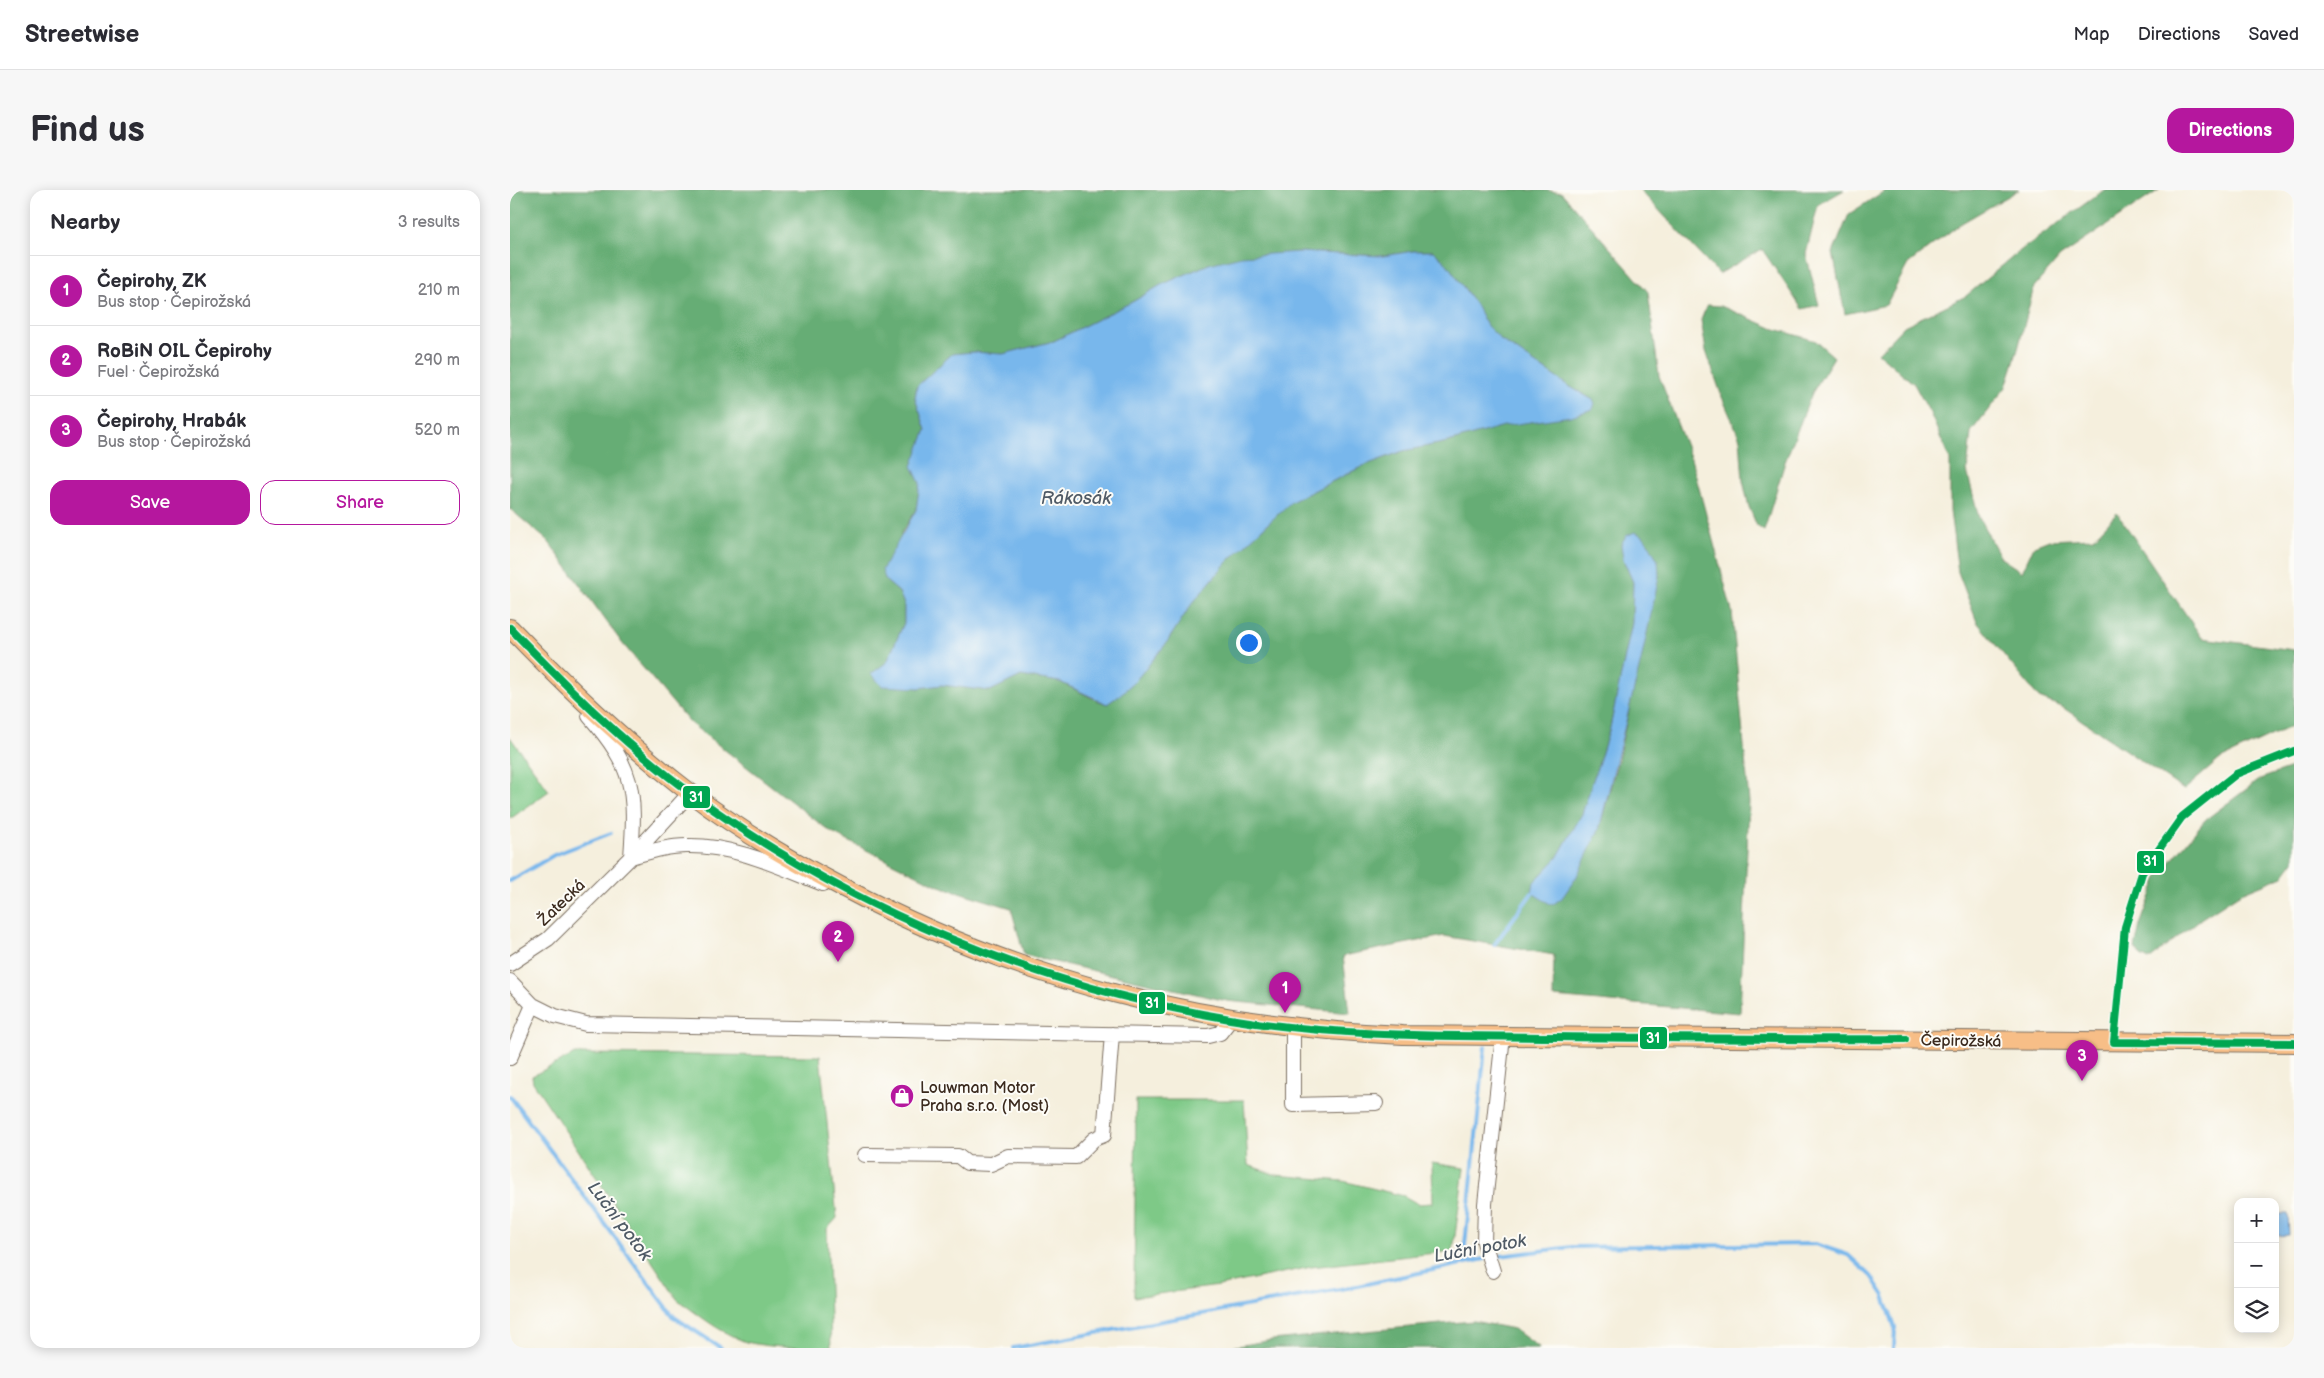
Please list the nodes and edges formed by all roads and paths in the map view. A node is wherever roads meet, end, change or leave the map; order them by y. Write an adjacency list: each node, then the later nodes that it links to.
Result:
1 (510, 628): 2 (main road, Čepirožská)
2 (552, 672): 3 (main road, Čepirožská); 4 (street)
3 (690, 793): 4 (street, Žatecká); 5 (main road, Čepirožská)
4 (631, 857): 5 (street); 6 (street, Žatecká)
5 (876, 905): 9 (main road, Čepirožská)
6 (510, 964)
7 (510, 981): 8 (street)
8 (533, 1005): 11 (street); 14 (street)
9 (1231, 1019): 10 (main road, Čepirožská); 11 (street)
10 (1293, 1028): 12 (main road, Čepirožská); 15 (street)
11 (1112, 1034): 16 (street)
12 (1503, 1036): 13 (main road, Čepirožská); 17 (street)
13 (2294, 1043)
14 (510, 1058)
15 (1376, 1103)
16 (866, 1155)
17 (1493, 1271)

